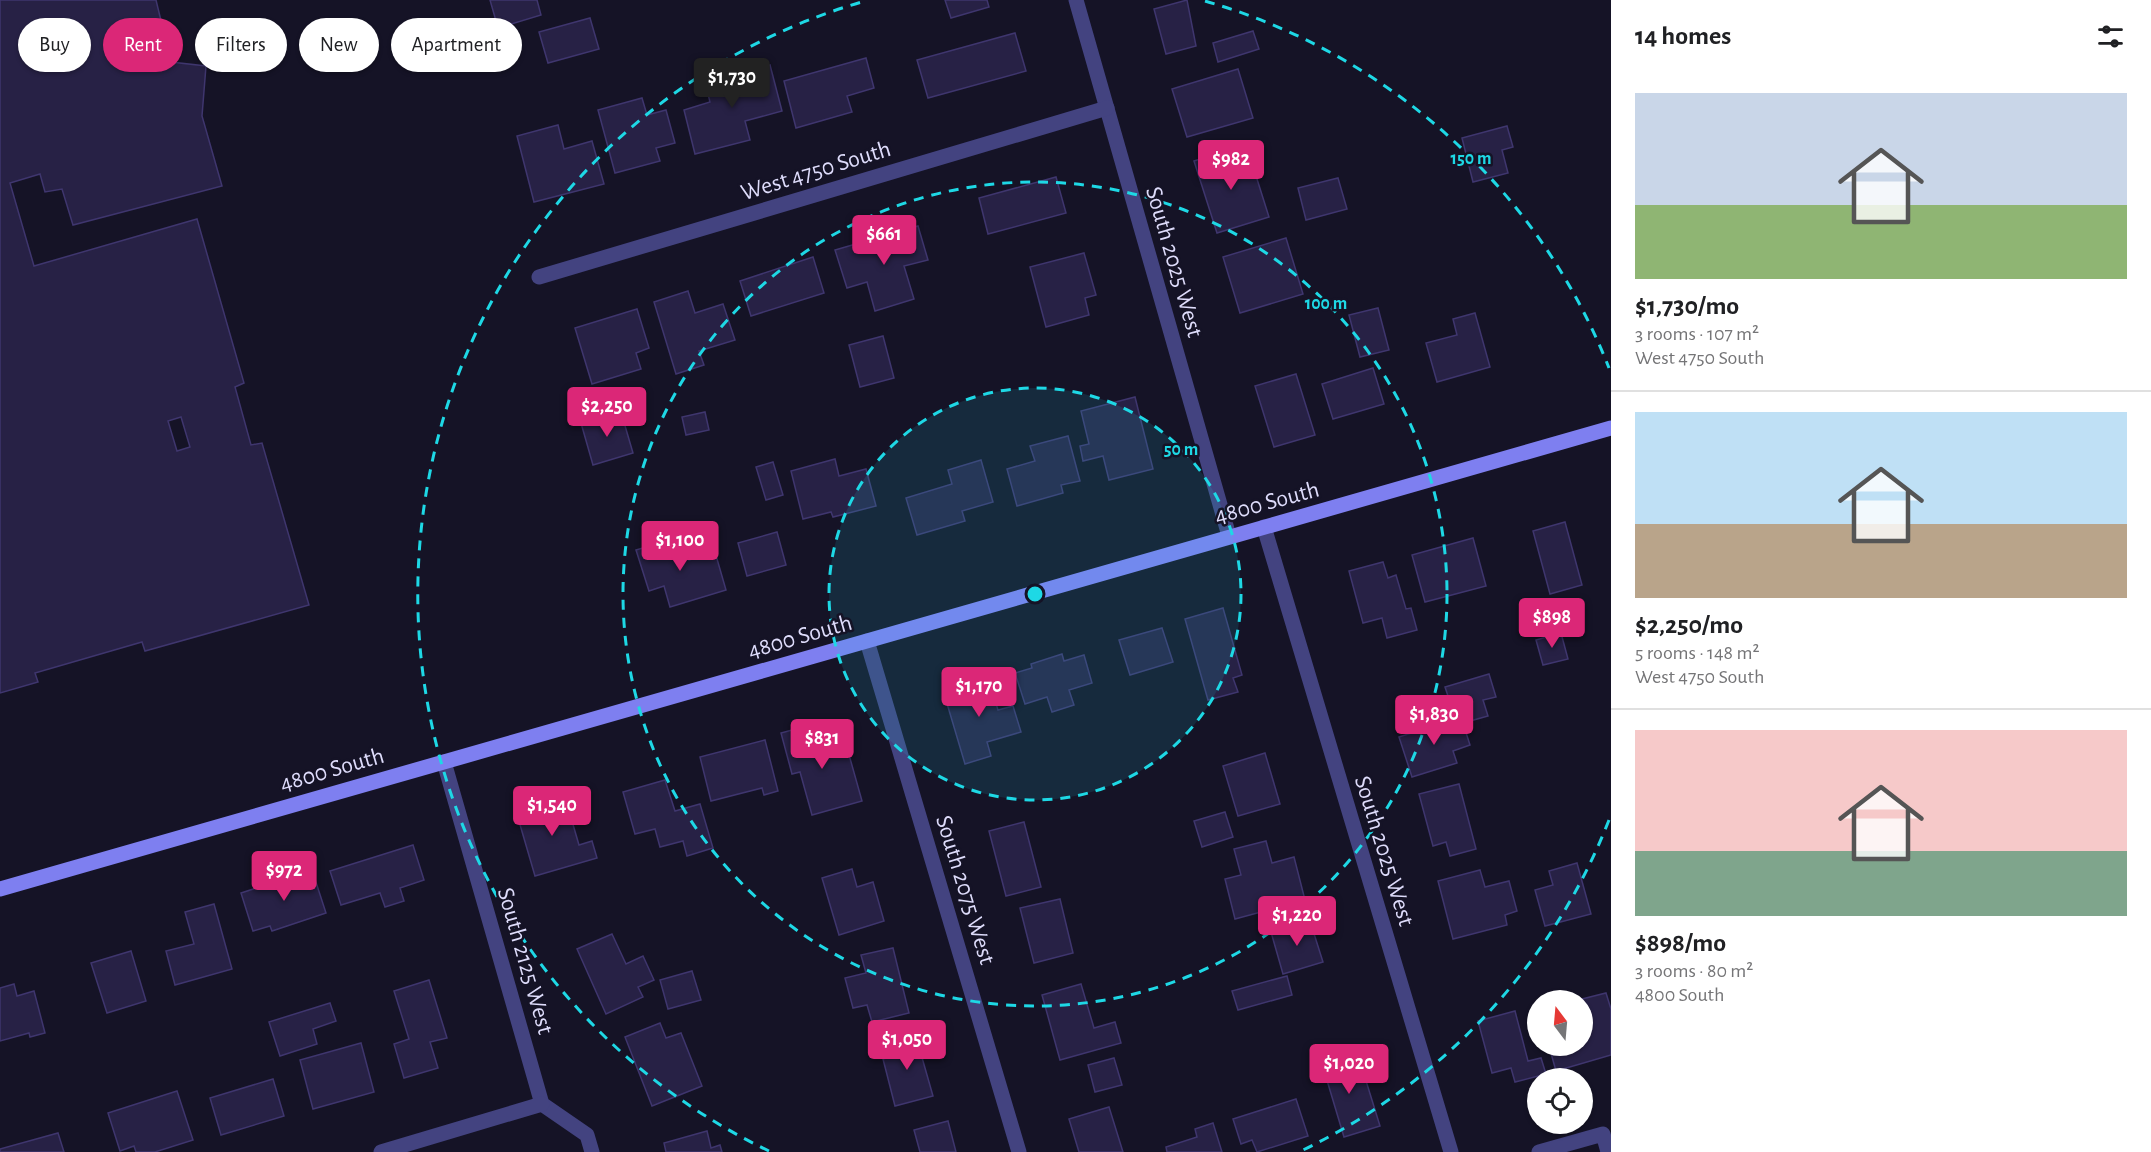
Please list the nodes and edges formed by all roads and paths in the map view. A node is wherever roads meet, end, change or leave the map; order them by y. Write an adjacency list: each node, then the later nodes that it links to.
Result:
1 (1076, 0): 2 (street, South 2025 West)
2 (1107, 108): 3 (street, West 4750 South); 6 (street, South 2025 West)
3 (539, 277)
4 (1611, 428): 5 (main road, 4800 South)
5 (1264, 527): 6 (main road, 4800 South); 14 (street, South 2025 West)
6 (1229, 536): 7 (main road, 4800 South)
7 (867, 641): 8 (main road, 4800 South); 13 (street, South 2075 West)
8 (444, 762): 9 (main road, 4800 South); 10 (street, South 2125 West)
9 (0, 889)
10 (542, 1104): 11 (street); 12 (street)
11 (381, 1152)
12 (592, 1152)
13 (1019, 1152)
14 (1451, 1152)
15 (1539, 1152): 16 (street)
16 (1608, 1152)

